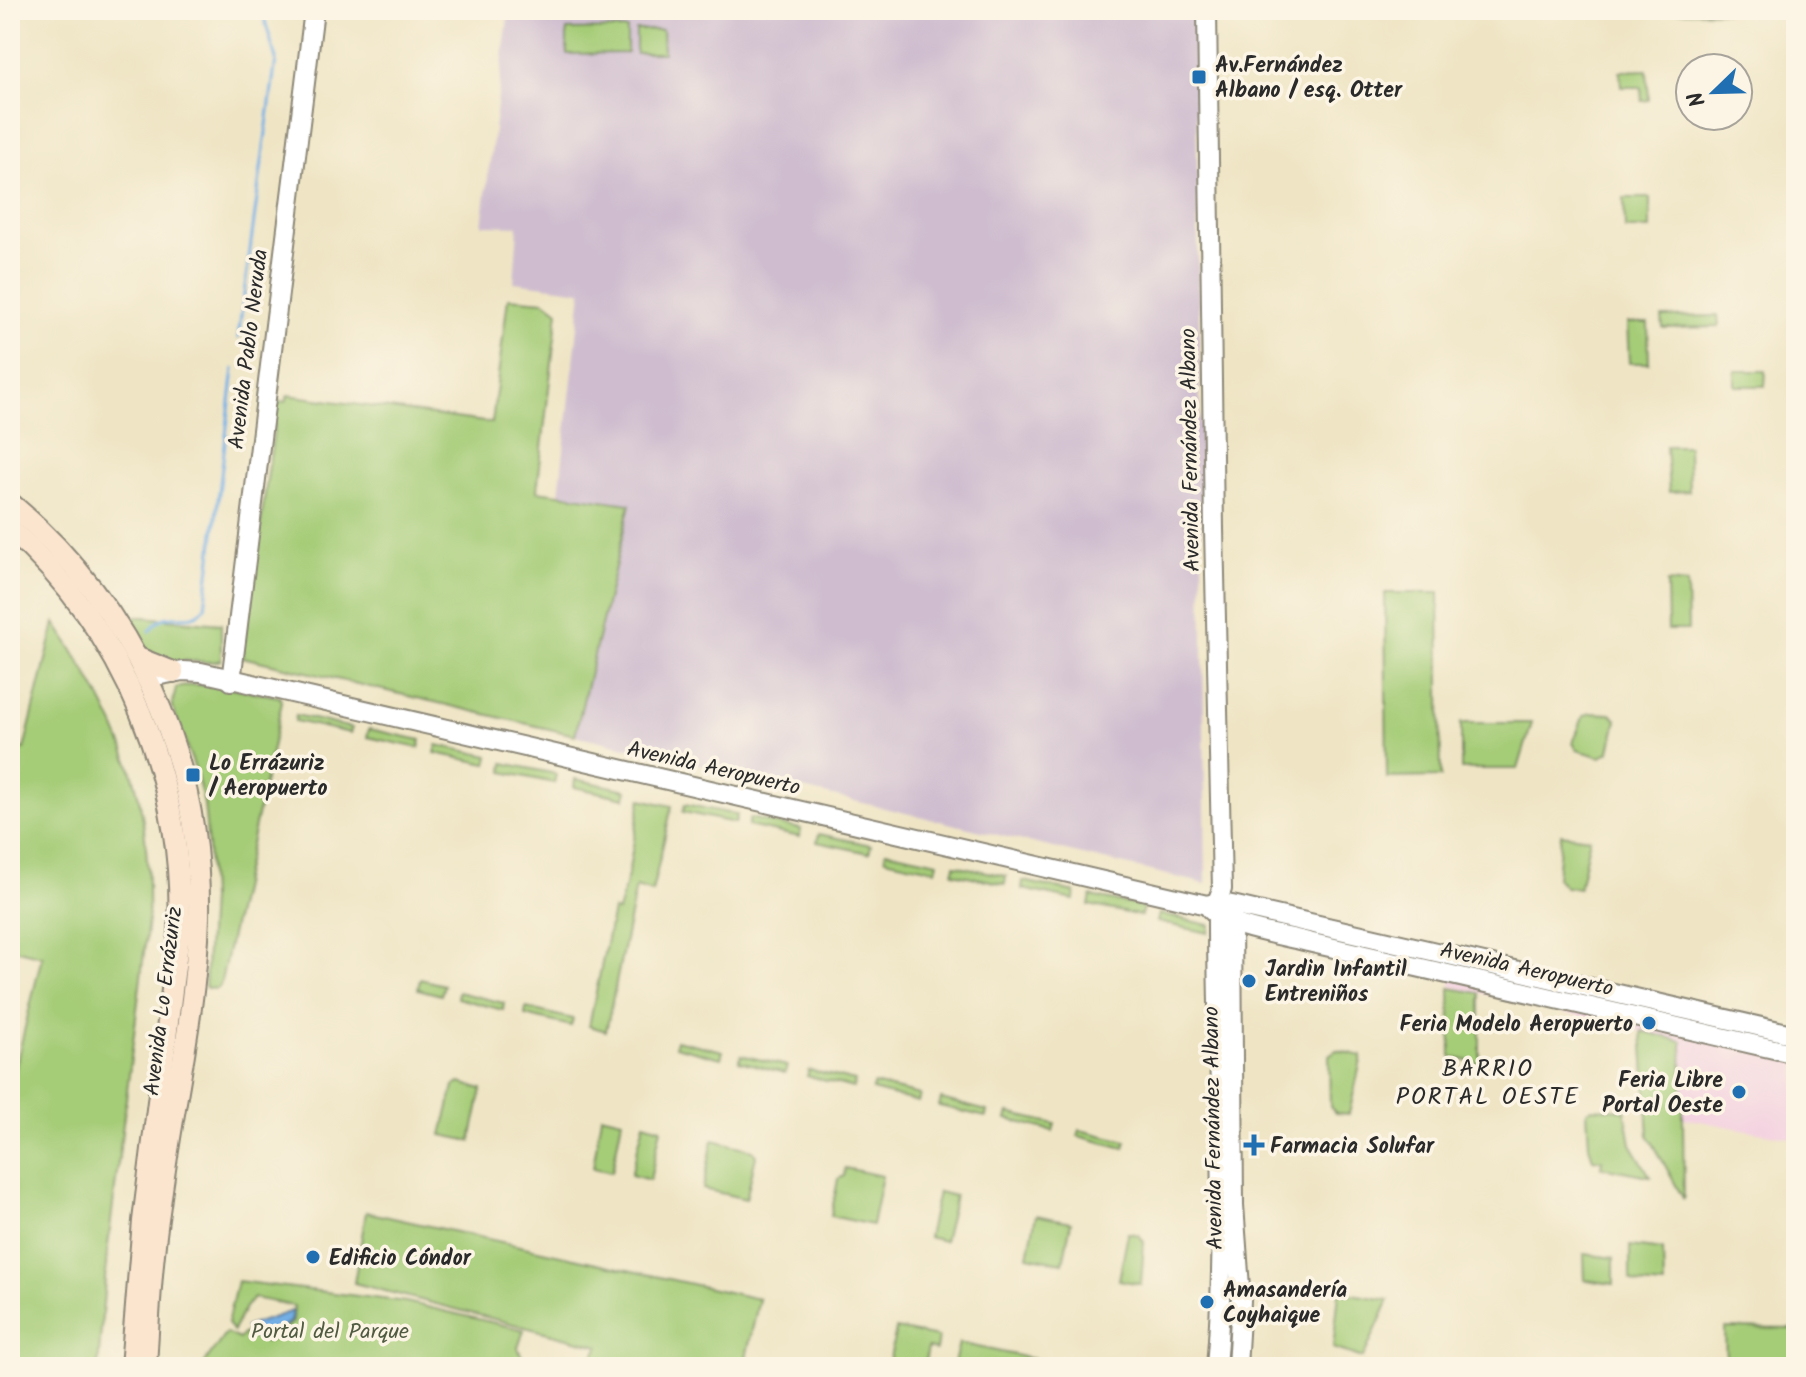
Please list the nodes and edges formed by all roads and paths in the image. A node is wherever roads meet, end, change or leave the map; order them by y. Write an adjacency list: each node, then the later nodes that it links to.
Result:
1 (1207, 10): 10 (street, Avenida Fernández Albano)
2 (315, 14): 8 (street, Avenida Pablo Neruda)
3 (10, 503): 5 (main road, Avenida Lo Errázuriz)
4 (10, 529): 9 (main road, Avenida Lo Errázuriz)
5 (138, 658): 6 (main road); 9 (main road, Avenida Lo Errázuriz)
6 (173, 672): 7 (street, Avenida Aeropuerto); 9 (street, Avenida Aeropuerto)
7 (210, 676): 8 (street, Avenida Aeropuerto); 9 (street, Avenida Aeropuerto)
8 (231, 681): 10 (street, Avenida Aeropuerto)
9 (142, 690): 13 (main road, Avenida Lo Errázuriz); 14 (main road, Avenida Lo Errázuriz)
10 (1221, 906): 11 (street, Avenida Aeropuerto); 12 (street, Avenida Aeropuerto); 15 (street, Avenida Fernández Albano); 16 (street, Avenida Fernández Albano)
11 (1796, 1035)
12 (1796, 1054)
13 (131, 1367)
14 (146, 1367)
15 (1216, 1367)
16 (1237, 1367)

